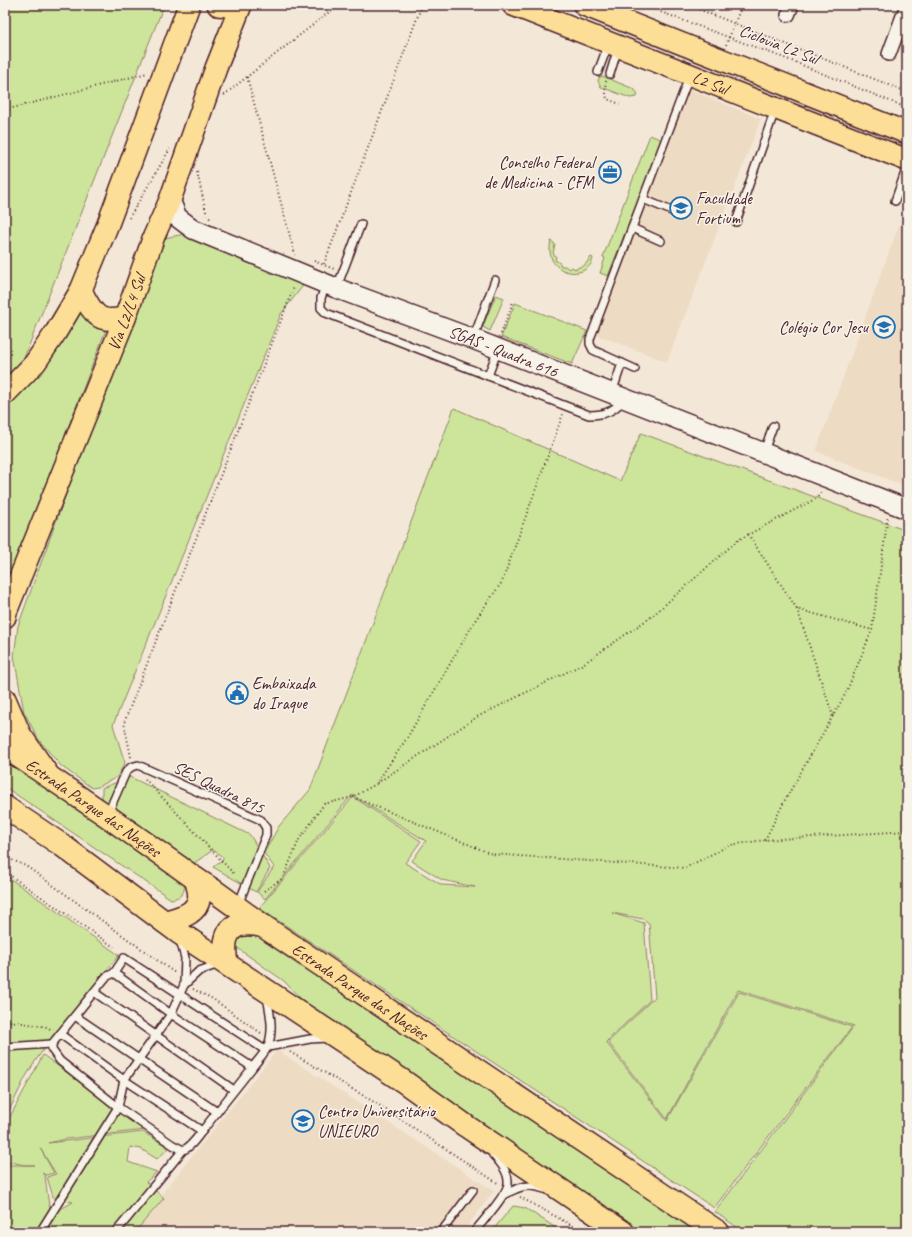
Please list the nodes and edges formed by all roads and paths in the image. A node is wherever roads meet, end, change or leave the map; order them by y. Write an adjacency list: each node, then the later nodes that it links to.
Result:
1 (189, 5): 18 (main road)
2 (218, 5): 3 (main road)
3 (230, 5)
4 (241, 5): 34 (main road, Via L2/L4 Sul)
5 (338, 5): 23 (path)
6 (422, 5): 46 (path)
7 (513, 5): 15 (main road, L2 Sul)
8 (584, 5): 17 (main road, L2 Sul)
9 (642, 5): 14 (path, Ciclovia L2 Sul)
10 (688, 5): 13 (path)
11 (742, 5): 13 (path)
12 (907, 5): 16 (street)
13 (734, 23): 14 (path); 25 (path)
14 (729, 37): 17 (path); 27 (path, Ciclovia L2 Sul)
15 (614, 45): 19 (lane); 20 (lane); 21 (main road, L2 Sul)
16 (889, 54)
17 (722, 59): 22 (main road, L2 Sul)
18 (165, 68): 28 (path); 48 (main road)
19 (598, 72)
20 (610, 74)
21 (690, 75): 26 (main road, L2 Sul); 33 (lane)
22 (765, 76): 26 (main road); 29 (main road, L2 Sul)
23 (248, 77): 24 (path); 44 (path)
24 (224, 91)
25 (907, 92)
26 (766, 105): 30 (main road, L2 Sul); 37 (lane)
27 (907, 108)
28 (5, 110)
29 (907, 132)
30 (907, 160)
31 (907, 167): 35 (lane)
32 (197, 170): 38 (path)
33 (643, 199): 36 (lane); 40 (lane)
34 (170, 200): 41 (street, SGAS - Quadra 616); 42 (main road, Via L2/L4 Sul)
35 (895, 201)
36 (674, 212)
37 (736, 222)
38 (217, 223)
39 (361, 224): 46 (lane)
40 (632, 228): 43 (lane); 52 (lane)
41 (193, 229): 42 (street, SGAS - Quadra 616); 45 (street, SGAS - Quadra 616)
42 (154, 236): 49 (main road, Via L2/L4 Sul)
43 (662, 240)
44 (289, 255)
45 (305, 267): 46 (street, SGAS - Quadra 616); 46 (path); 69 (path)
46 (329, 278): 50 (street, SGAS - Quadra 616); 54 (lane)
47 (495, 280): 50 (lane)
48 (81, 290): 49 (main road); 55 (main road)
49 (125, 318): 64 (main road, Via L2/L4 Sul)
50 (473, 339): 51 (street, SGAS - Quadra 616)
51 (498, 349): 54 (lane); 56 (street, SGAS - Quadra 616)
52 (622, 363): 53 (lane); 56 (lane)
53 (635, 369)
54 (488, 376): 57 (lane)
55 (5, 394)
56 (618, 396): 57 (lane); 59 (street, SGAS - Quadra 616)
57 (566, 406): 71 (path)
58 (773, 426): 59 (lane)
59 (763, 453): 60 (street, SGAS - Quadra 616)
60 (821, 476): 61 (street, SGAS - Quadra 616); 62 (path)
61 (898, 505): 65 (path)
62 (748, 534): 63 (path); 71 (path)
63 (797, 609): 65 (path); 67 (path)
64 (5, 617)
65 (872, 630): 67 (path)
66 (5, 699): 70 (main road)
67 (833, 716): 76 (path)
68 (5, 747): 70 (highway, Estrada Parque das Nações)
69 (133, 766): 74 (lane); 78 (path); 83 (lane, SES Quadra 815)
70 (51, 778): 74 (highway, Estrada Parque das Nações)
71 (376, 784): 72 (path)
72 (353, 797): 76 (path); 82 (path)
73 (5, 807): 85 (highway)
74 (107, 816): 81 (highway, Estrada Parque das Nações)
75 (907, 831): 76 (path)
76 (764, 840)
77 (5, 872): 80 (path)
78 (234, 874)
79 (5, 878): 80 (path)
80 (13, 878): 86 (path)
81 (196, 879): 83 (highway, Estrada Parque das Nações); 85 (highway)
82 (264, 891)
83 (237, 907): 84 (highway, Estrada Parque das Nações)
84 (262, 926): 87 (highway); 119 (highway, Estrada Parque das Nações)
85 (171, 927): 87 (highway); 89 (lane)
86 (114, 947)
87 (226, 963): 89 (lane); 90 (highway)
88 (114, 973): 91 (lane); 92 (lane); 93 (lane)
89 (184, 985): 92 (lane)
90 (265, 989): 98 (highway); 101 (lane)
91 (94, 992): 94 (lane); 97 (lane)
92 (180, 994): 93 (lane); 101 (lane)
93 (172, 1014): 97 (lane); 103 (lane)
94 (75, 1016): 96 (lane); 102 (lane)
95 (10, 1021): 96 (path)
96 (60, 1034): 99 (lane); 104 (lane)
97 (157, 1035): 102 (lane); 105 (lane)
98 (338, 1037): 101 (lane); 108 (highway)
99 (52, 1044): 100 (lane); 106 (lane)
100 (5, 1047)
101 (267, 1049): 103 (lane)
102 (140, 1059): 104 (lane); 107 (lane)
103 (252, 1067): 105 (lane)
104 (124, 1080): 106 (lane); 109 (lane)
105 (234, 1090): 107 (lane)
106 (118, 1107): 110 (lane); 114 (lane)
107 (217, 1112): 109 (lane)
108 (466, 1126): 112 (lane); 113 (highway)
109 (202, 1132): 110 (lane)
110 (183, 1150): 115 (lane)
111 (473, 1190): 116 (lane)
112 (503, 1195): 113 (lane); 117 (lane)
113 (586, 1208): 118 (highway)
114 (40, 1232)
115 (116, 1232)
116 (440, 1232)
117 (474, 1232)
118 (623, 1232)
119 (718, 1232)

